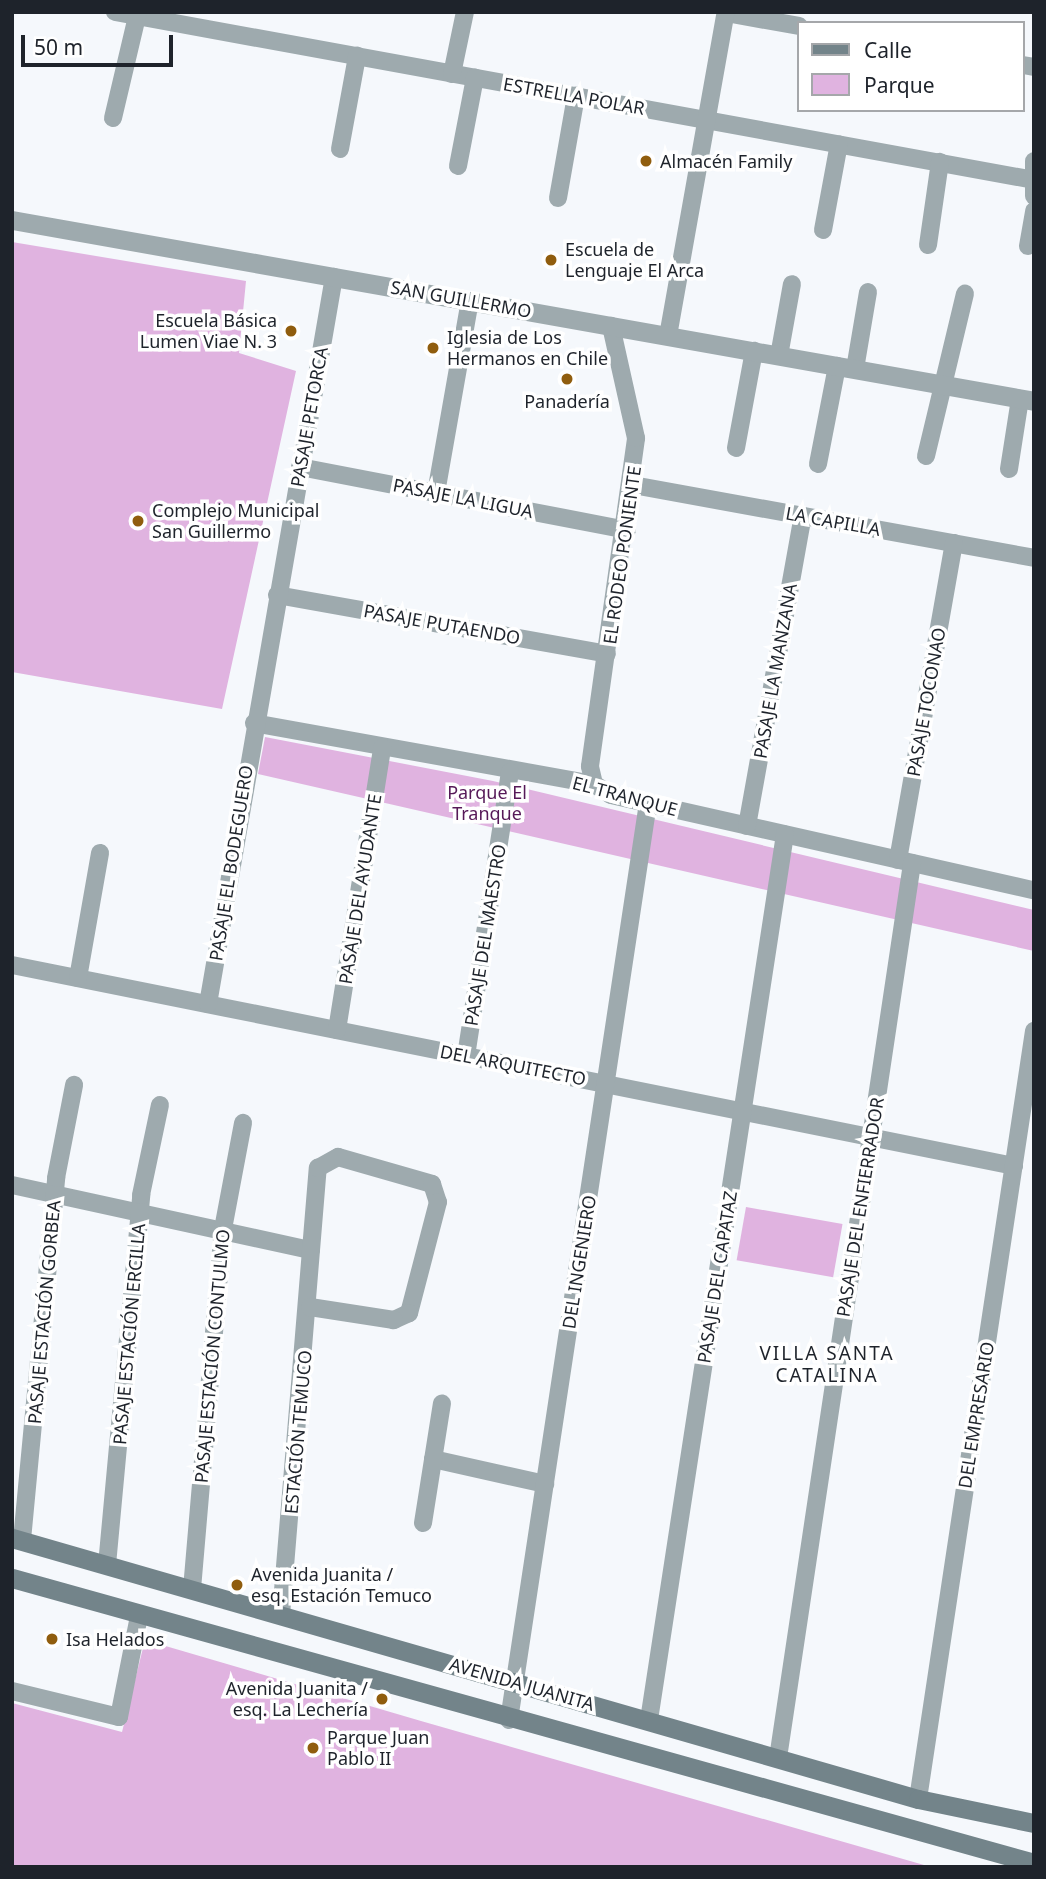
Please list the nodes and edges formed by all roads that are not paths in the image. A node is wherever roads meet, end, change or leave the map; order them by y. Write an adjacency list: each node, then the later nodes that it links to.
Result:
1 (115, 12): 4 (street, ESTRELLA POLAR)
2 (465, 12): 7 (street)
3 (726, 13): 5 (street); 11 (street)
4 (137, 14): 6 (street, ESTRELLA POLAR); 10 (street)
5 (797, 26)
6 (357, 56): 7 (street, ESTRELLA POLAR); 13 (street)
7 (452, 74): 8 (street, ESTRELLA POLAR)
8 (475, 78): 9 (street, ESTRELLA POLAR); 16 (street)
9 (576, 96): 11 (street, ESTRELLA POLAR); 18 (street)
10 (113, 118)
11 (707, 120): 12 (street, ESTRELLA POLAR); 30 (street)
12 (839, 144): 15 (street, ESTRELLA POLAR); 21 (street)
13 (340, 149)
14 (1034, 161): 17 (street)
15 (940, 162): 17 (street, ESTRELLA POLAR); 22 (street)
16 (458, 166)
17 (1033, 185)
18 (558, 198)
19 (1034, 211): 23 (street)
20 (12, 220): 24 (street, SAN GUILLERMO)
21 (824, 230)
22 (928, 245)
23 (1028, 246)
24 (334, 277): 28 (street, SAN GUILLERMO); 39 (street, PASAJE PETORCA)
25 (792, 284): 32 (street)
26 (868, 292): 33 (street)
27 (965, 294): 34 (street)
28 (470, 301): 29 (street, SAN GUILLERMO); 42 (street)
29 (611, 326): 30 (street, SAN GUILLERMO); 41 (street, EL RODEO PONIENTE)
30 (668, 336): 31 (street, SAN GUILLERMO)
31 (754, 351): 32 (street, SAN GUILLERMO); 36 (street)
32 (779, 356): 33 (street, SAN GUILLERMO)
33 (846, 368): 34 (street, SAN GUILLERMO); 38 (street)
34 (942, 385): 35 (street, SAN GUILLERMO); 37 (street)
35 (1027, 400): 40 (street)
36 (736, 448)
37 (926, 456)
38 (818, 464)
39 (300, 467): 42 (street, PASAJE LA LIGUA); 47 (street, PASAJE PETORCA)
40 (1009, 469)
41 (633, 485): 43 (street, LA CAPILLA); 44 (street, EL RODEO PONIENTE)
42 (436, 493): 44 (street, PASAJE LA LIGUA)
43 (803, 516): 45 (street, LA CAPILLA); 54 (street, PASAJE LA MANZANA)
44 (627, 530): 48 (street, EL RODEO PONIENTE)
45 (954, 543): 46 (street, LA CAPILLA); 57 (street, PASAJE TOCONAO)
46 (1034, 558)
47 (277, 595): 48 (street, PASAJE PUTAENDO); 49 (street, PASAJE PETORCA)
48 (607, 654): 52 (street, EL RODEO PONIENTE)
49 (254, 723): 50 (street, EL TRANQUE); 61 (street, PASAJE EL BODEGUERO)
50 (382, 748): 51 (street, EL TRANQUE); 62 (street, PASAJE DEL AYUDANTE)
51 (510, 772): 52 (street, EL TRANQUE); 64 (street, PASAJE DEL MAESTRO)
52 (594, 784): 53 (street, EL TRANQUE)
53 (648, 803): 54 (street, EL TRANQUE); 65 (street, DEL INGENIERO)
54 (747, 826): 55 (street, EL TRANQUE)
55 (785, 834): 57 (street, EL TRANQUE); 68 (street, PASAJE DEL CAPATAZ)
56 (100, 853): 60 (street)
57 (905, 861): 58 (street, EL TRANQUE); 70 (street, PASAJE DEL ENFIERRADOR)
58 (1034, 890)
59 (12, 965): 60 (street, DEL ARQUITECTO)
60 (78, 978): 61 (street, DEL ARQUITECTO)
61 (208, 1004): 62 (street, DEL ARQUITECTO)
62 (337, 1030): 64 (street, DEL ARQUITECTO)
63 (1034, 1031): 71 (street, DEL EMPRESARIO)
64 (466, 1056): 65 (street, DEL ARQUITECTO)
65 (605, 1084): 68 (street, DEL ARQUITECTO); 80 (street, DEL INGENIERO)
66 (75, 1086): 73 (street, PASAJE ESTACIÓN GORBEA)
67 (160, 1105): 74 (street, PASAJE ESTACIÓN ERCILLA)
68 (742, 1111): 70 (street, DEL ARQUITECTO); 91 (street, PASAJE DEL CAPATAZ)
69 (243, 1123): 75 (street, PASAJE ESTACIÓN CONTULMO)
70 (871, 1137): 71 (street, DEL ARQUITECTO); 92 (street, PASAJE DEL ENFIERRADOR)
71 (1014, 1166): 93 (street, DEL EMPRESARIO)
72 (12, 1185): 73 (street)
73 (55, 1194): 74 (street); 82 (street, PASAJE ESTACIÓN GORBEA)
74 (141, 1212): 75 (street); 83 (street, PASAJE ESTACIÓN ERCILLA)
75 (223, 1229): 76 (street); 85 (street, PASAJE ESTACIÓN CONTULMO)
76 (311, 1250): 77 (street, ESTACIÓN TEMUCO); 77 (street, ESTACIÓN TEMUCO)
77 (310, 1307): 86 (street, ESTACIÓN TEMUCO)
78 (442, 1403): 79 (street)
79 (433, 1460): 80 (street); 81 (street)
80 (545, 1484): 88 (street, DEL INGENIERO)
81 (423, 1523)
82 (17, 1539): 83 (main road, AVENIDA JUANITA)
83 (107, 1565): 85 (main road, AVENIDA JUANITA)
84 (12, 1578): 87 (main road)
85 (192, 1590): 86 (main road, AVENIDA JUANITA)
86 (281, 1615): 88 (main road, AVENIDA JUANITA)
87 (139, 1616): 89 (street); 90 (main road)
88 (515, 1682): 90 (street, DEL INGENIERO); 91 (main road, AVENIDA JUANITA)
89 (12, 1691)
90 (509, 1720): 95 (main road)
91 (649, 1720): 92 (main road, AVENIDA JUANITA)
92 (778, 1758): 93 (main road, AVENIDA JUANITA)
93 (918, 1799): 94 (main road, AVENIDA JUANITA)
94 (1034, 1823)
95 (1034, 1863)

